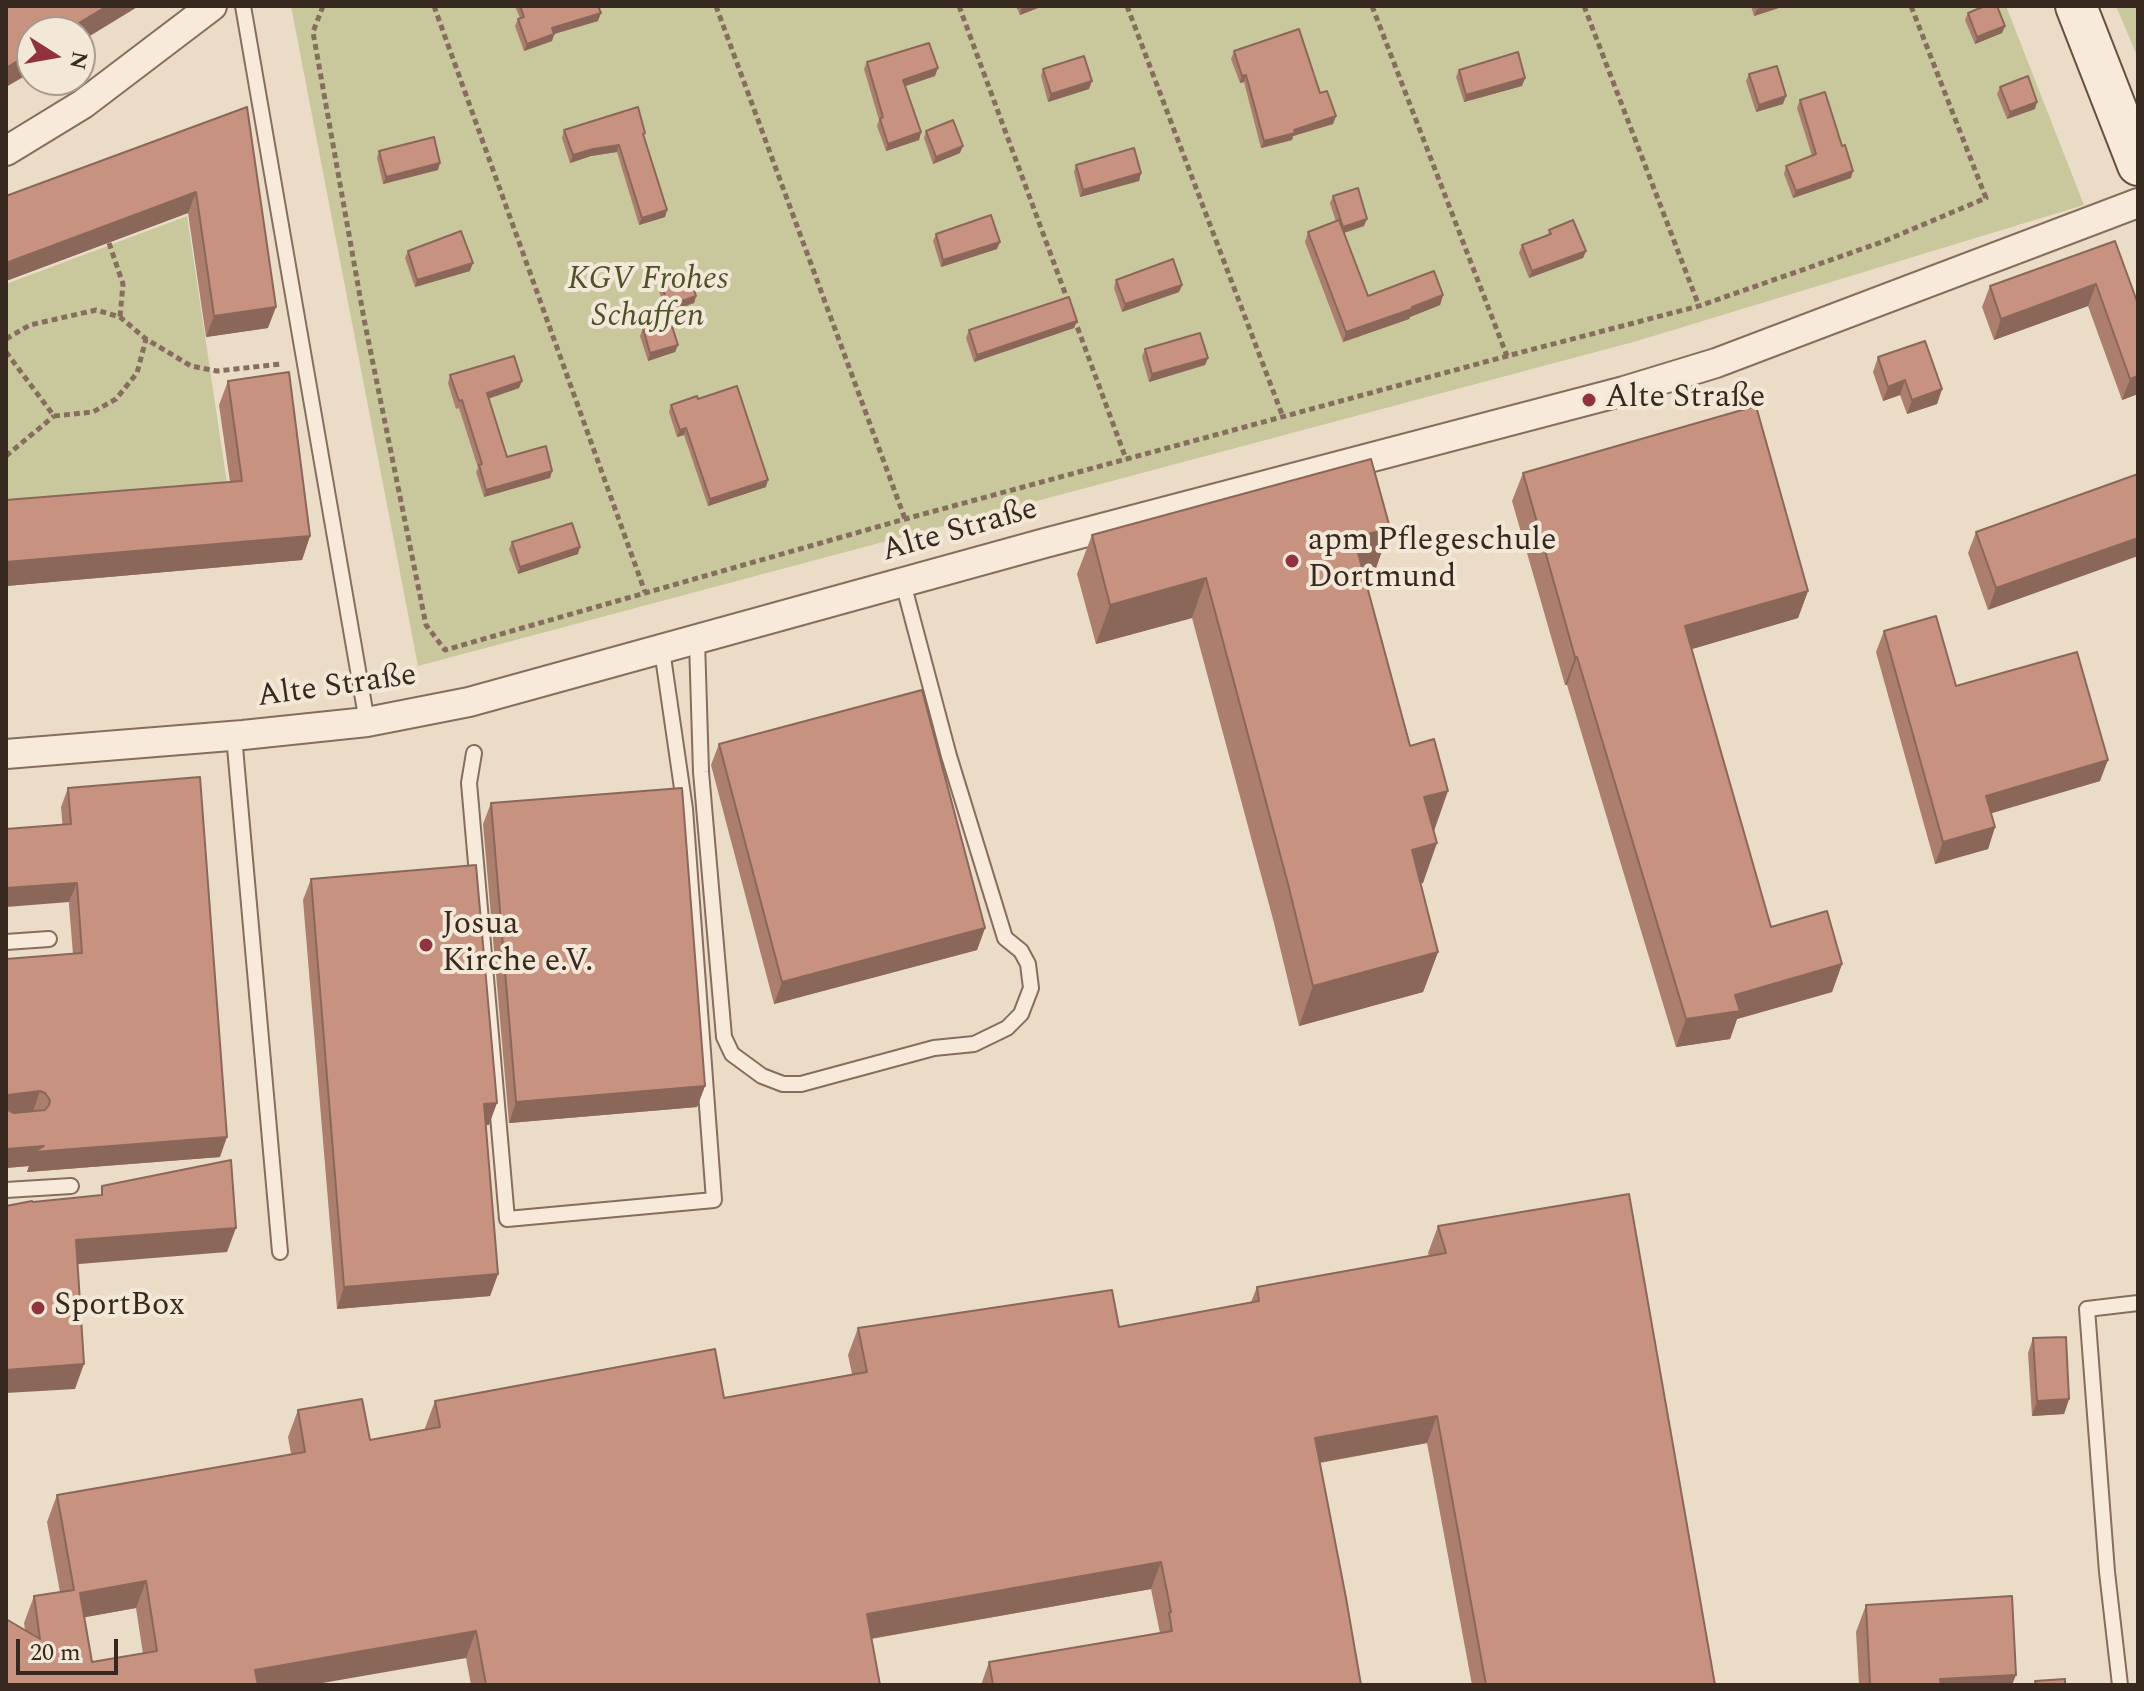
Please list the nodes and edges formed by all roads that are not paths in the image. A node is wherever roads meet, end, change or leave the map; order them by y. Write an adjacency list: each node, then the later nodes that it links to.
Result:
1 (212, 6): 4 (street)
2 (243, 6): 10 (lane)
3 (2076, 6): 5 (main road)
4 (6, 151)
5 (2138, 165)
6 (2138, 203): 7 (street, Alte Straße)
7 (903, 583): 8 (street, Alte Straße); 8 (lane)
8 (697, 641): 9 (street, Alte Straße)
9 (662, 650): 10 (street, Alte Straße); 12 (lane)
10 (367, 722): 11 (street, Alte Straße)
11 (234, 736): 13 (street, Alte Straße); 18 (lane)
12 (474, 753)
13 (6, 754)
14 (49, 939): 15 (lane)
15 (6, 942)
16 (71, 1186): 17 (lane)
17 (6, 1190)
18 (280, 1252)
19 (2138, 1303): 20 (lane)
20 (2120, 1685)

